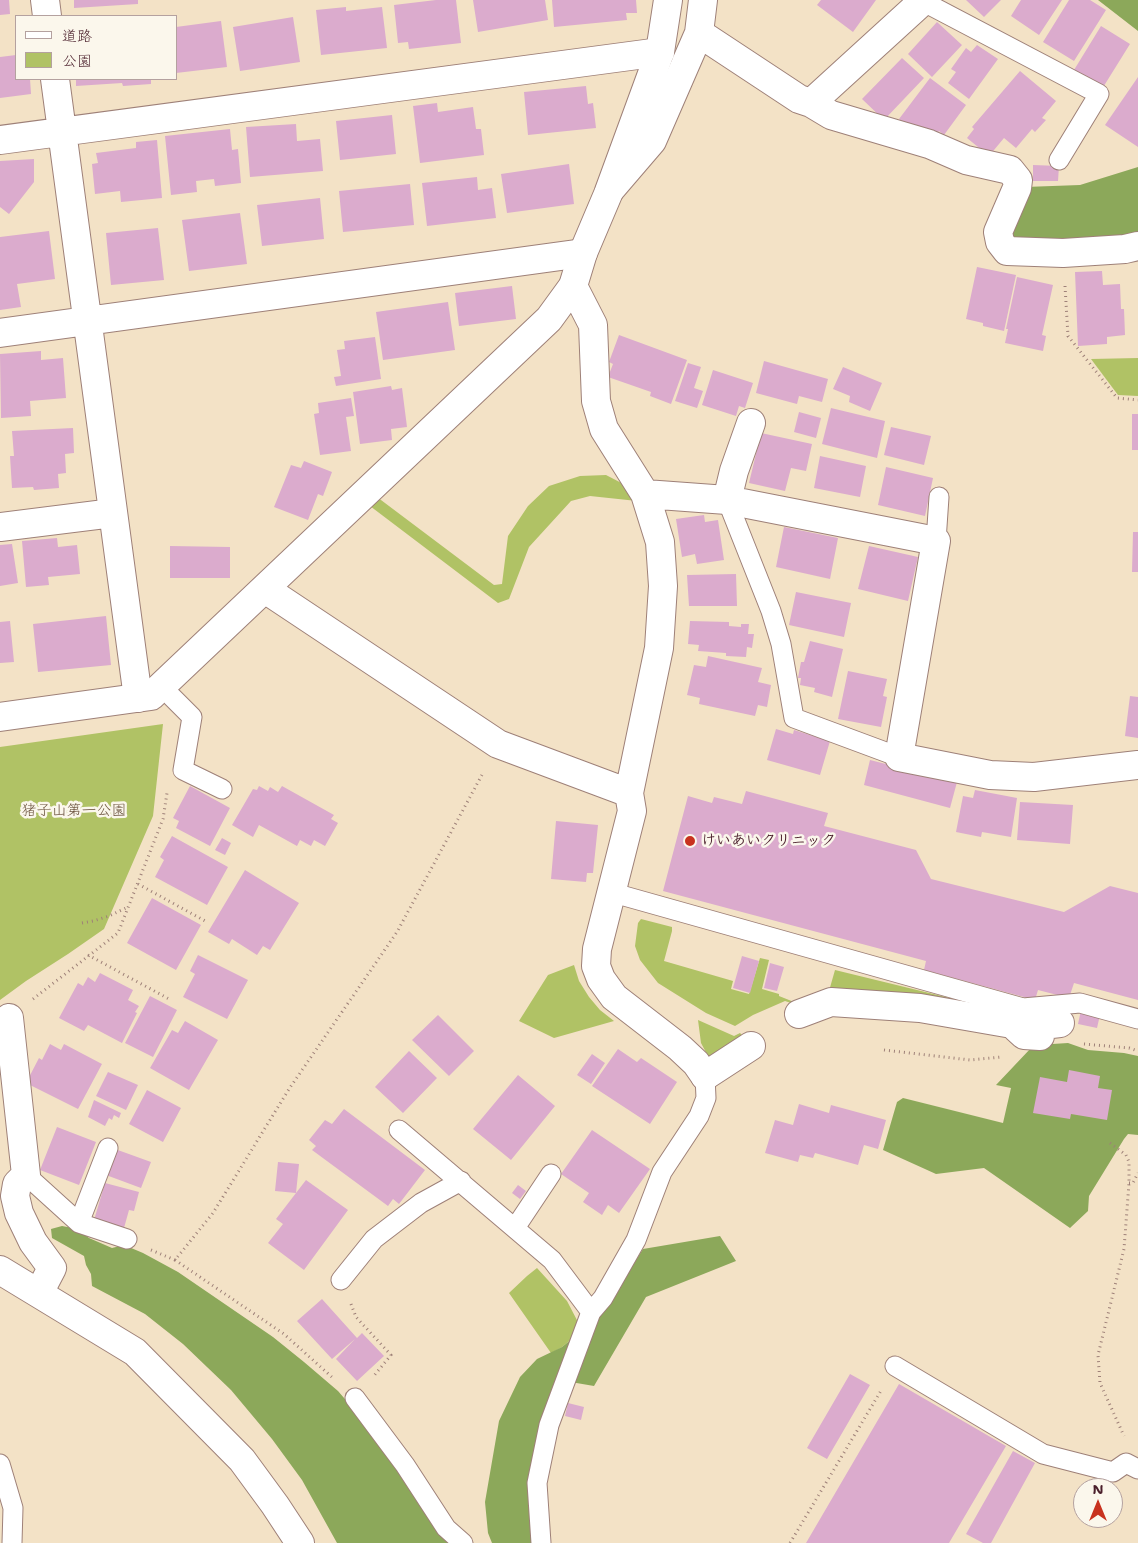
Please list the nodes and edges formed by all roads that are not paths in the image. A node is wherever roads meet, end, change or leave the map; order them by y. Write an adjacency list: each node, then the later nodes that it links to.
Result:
1 (45, 0): 5 (street)
2 (668, 0): 7 (street)
3 (703, 0): 6 (street)
4 (922, 0): 9 (street); 12 (lane)
5 (47, 15)
6 (699, 33): 9 (street); 13 (street)
7 (660, 52): 10 (street); 13 (street)
8 (55, 80): 10 (street)
9 (811, 103): 14 (street)
10 (62, 132): 11 (street); 17 (street)
11 (0, 140)
12 (1059, 160)
13 (608, 194): 15 (street)
14 (1138, 246)
15 (583, 254): 16 (street); 17 (street)
16 (573, 286): 20 (street); 26 (street)
17 (88, 321): 18 (street); 23 (street)
18 (0, 333)
19 (750, 422): 22 (street)
20 (645, 494): 22 (street); 34 (street)
21 (939, 497): 25 (lane)
22 (727, 500): 25 (street); 31 (lane)
23 (113, 513): 24 (street); 28 (street)
24 (0, 527)
25 (936, 541): 31 (street)
26 (265, 589): 27 (street); 34 (street)
27 (171, 687): 28 (street); 30 (lane); 33 (lane)
28 (138, 698): 29 (street)
29 (0, 717)
30 (176, 720)
31 (899, 756): 32 (street)
32 (1138, 765)
33 (222, 789)
34 (629, 793): 35 (street)
35 (610, 892): 38 (lane); 41 (street)
36 (798, 1014): 39 (street)
37 (8, 1018): 45 (street)
38 (1138, 1019)
39 (1050, 1030)
40 (750, 1046): 41 (street)
41 (705, 1076): 53 (lane)
42 (399, 1130): 46 (lane)
43 (108, 1148): 47 (lane)
44 (551, 1174): 48 (lane)
45 (26, 1175): 47 (lane); 52 (street)
46 (461, 1181): 48 (lane); 51 (lane)
47 (79, 1224): 49 (lane)
48 (515, 1228): 53 (lane)
49 (127, 1240)
50 (0, 1270): 52 (street)
51 (341, 1280)
52 (39, 1293): 59 (street)
53 (591, 1312): 61 (lane)
54 (895, 1366): 57 (lane)
55 (355, 1398): 60 (lane)
56 (0, 1464): 58 (lane)
57 (1138, 1468)
58 (12, 1543)
59 (300, 1543)
60 (463, 1543)
61 (541, 1543)

